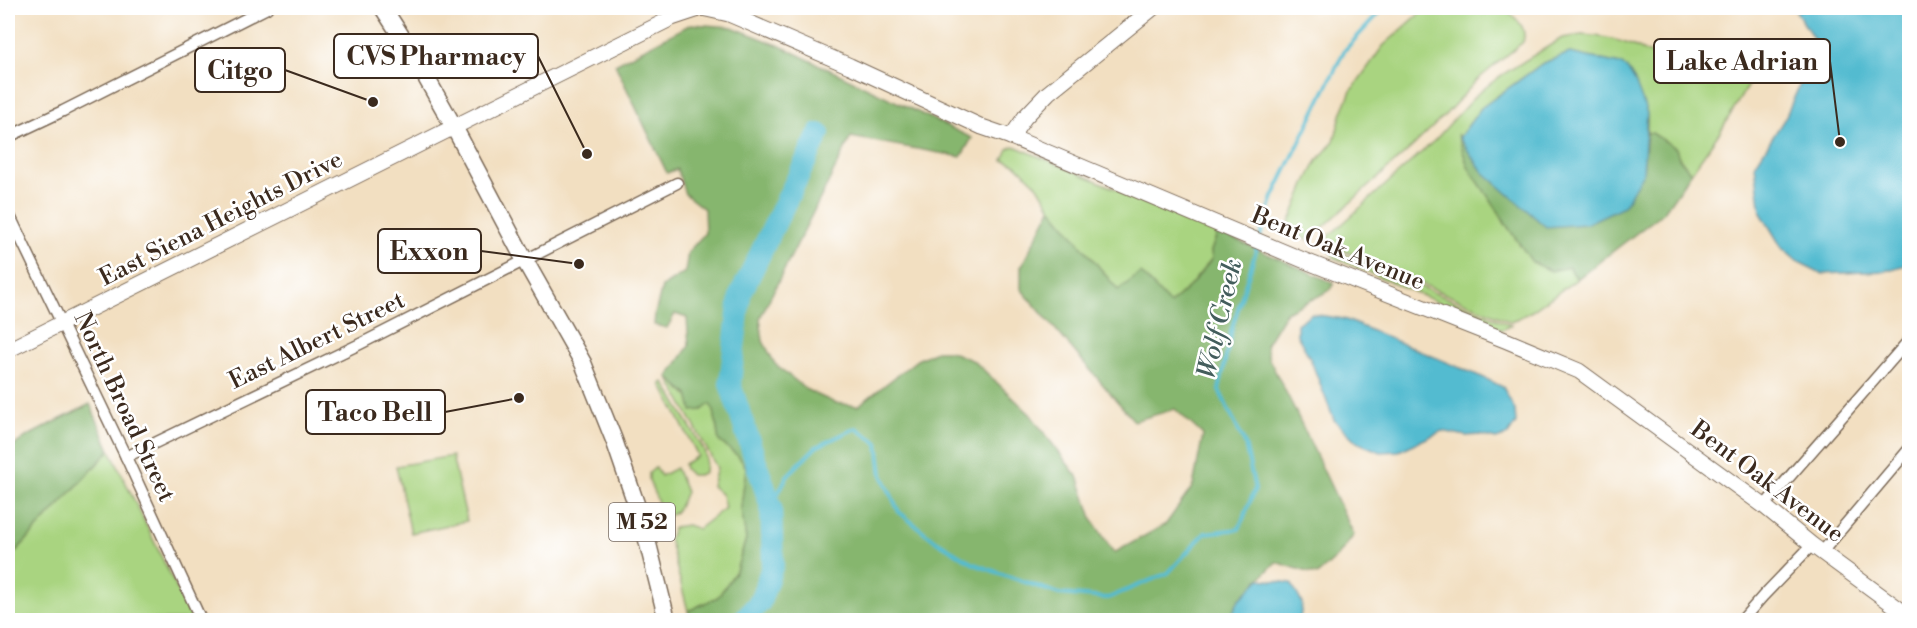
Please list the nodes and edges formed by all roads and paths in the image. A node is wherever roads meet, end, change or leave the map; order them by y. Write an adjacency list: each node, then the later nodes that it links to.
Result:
1 (267, 8): 6 (street)
2 (383, 8): 5 (main road, M 52)
3 (702, 8): 5 (street, East Siena Heights Drive); 7 (street, Bent Oak Avenue)
4 (1153, 8): 7 (street)
5 (454, 127): 10 (main road, M 52); 11 (street, East Siena Heights Drive)
6 (8, 137)
7 (1011, 137): 16 (street, Bent Oak Avenue)
8 (677, 183): 10 (street, East Albert Street)
9 (8, 212): 11 (street, North Broad Street)
10 (525, 259): 15 (street, East Albert Street); 19 (main road, M 52)
11 (62, 325): 13 (street, East Siena Heights Drive); 15 (street, North Broad Street)
12 (1910, 339): 16 (street)
13 (8, 350)
14 (1910, 448): 17 (street)
15 (126, 457): 20 (street, North Broad Street)
16 (1764, 506): 17 (street, Bent Oak Avenue)
17 (1817, 549): 18 (street, Bent Oak Avenue); 21 (street)
18 (1910, 617)
19 (667, 618)
20 (201, 621)
21 (1742, 621)

